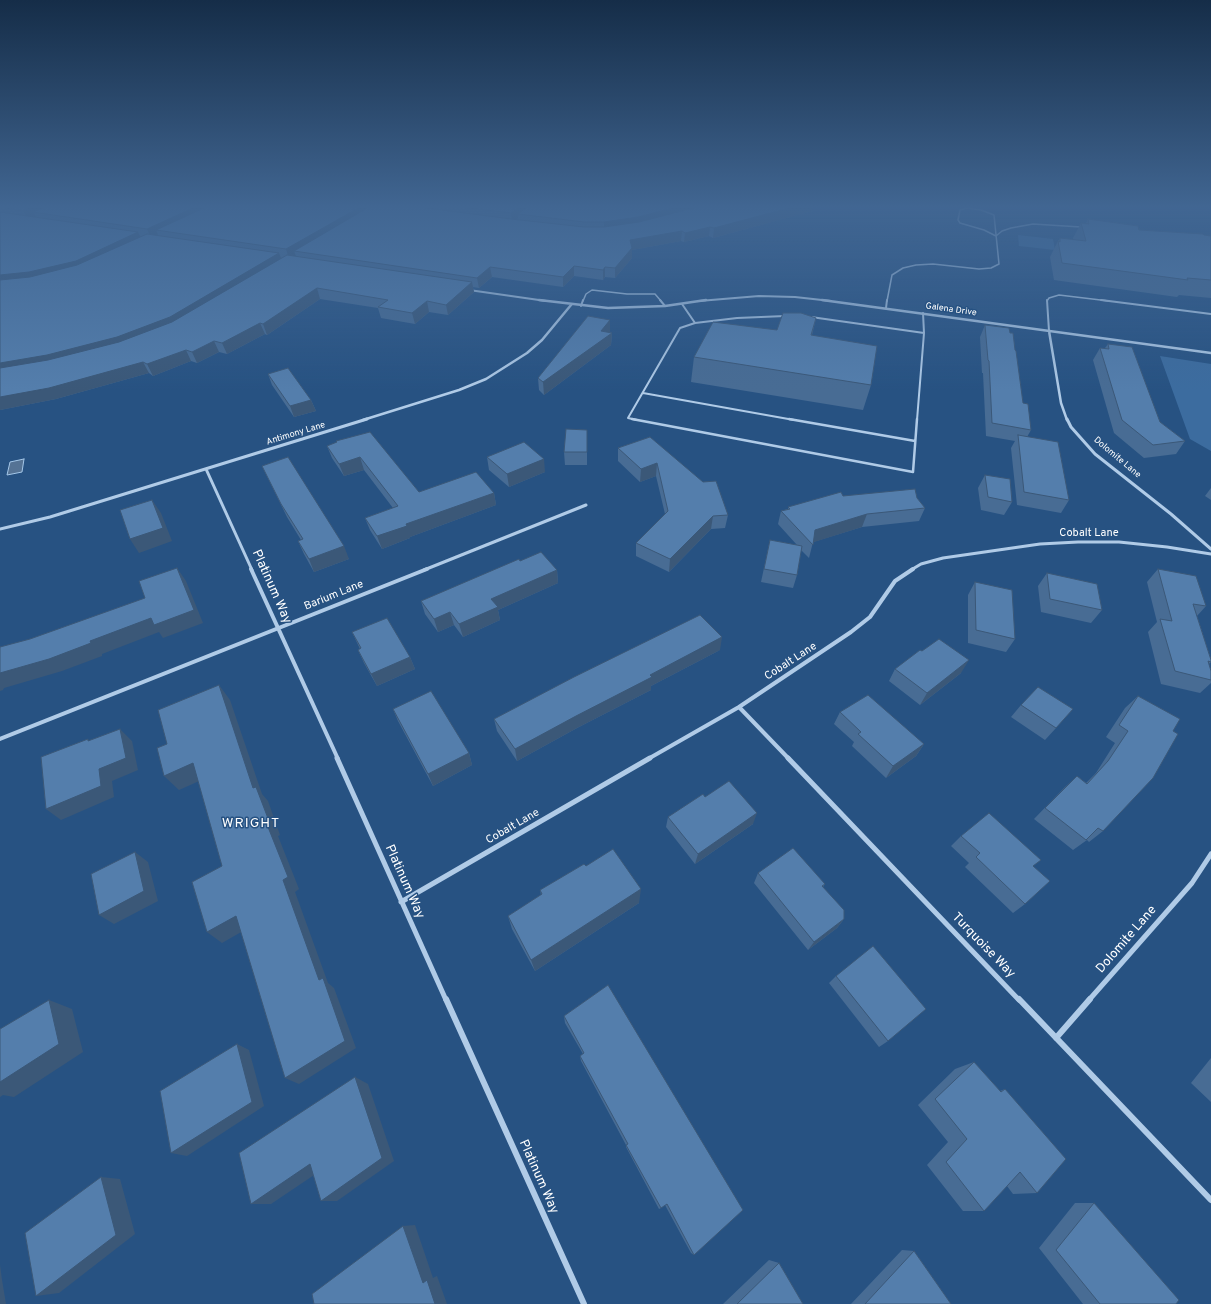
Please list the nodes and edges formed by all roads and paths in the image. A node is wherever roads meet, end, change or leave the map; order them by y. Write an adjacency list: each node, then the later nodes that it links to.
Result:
1 (903, 268): 9 (lane)
2 (966, 268): 3 (lane)
3 (988, 268)
4 (461, 289): 6 (street, Galena Drive)
5 (682, 304): 8 (street, Galena Drive); 9 (street, Galena Drive); 14 (lane)
6 (571, 305): 7 (street, Galena Drive); 20 (street, Antimony Lane)
7 (581, 306): 8 (street, Galena Drive); 8 (lane)
8 (665, 306)
9 (886, 308): 10 (street, Galena Drive)
10 (923, 313): 15 (street, Galena Drive); 16 (lane)
11 (1211, 314): 15 (lane)
12 (791, 316): 14 (lane)
13 (805, 317): 16 (lane)
14 (696, 323): 18 (lane)
15 (1049, 330): 17 (street, Galena Drive); 23 (street, Dolomite Lane)
16 (924, 333): 19 (lane)
17 (1211, 353)
18 (643, 394): 19 (lane); 19 (lane)
19 (916, 441)
20 (206, 469): 22 (street, Antimony Lane); 25 (street, Platinum Way)
21 (586, 505): 25 (street, Barium Lane)
22 (0, 529)
23 (1211, 549)
24 (1211, 554): 26 (street, Cobalt Lane)
25 (278, 628): 27 (street, Barium Lane); 29 (street, Platinum Way)
26 (739, 707): 29 (street, Cobalt Lane); 30 (street, Turquoise Way)
27 (0, 739)
28 (1211, 854): 30 (street, Dolomite Lane)
29 (401, 902): 32 (street, Platinum Way)
30 (1056, 1038): 31 (street, Turquoise Way)
31 (1211, 1200)
32 (584, 1304)

